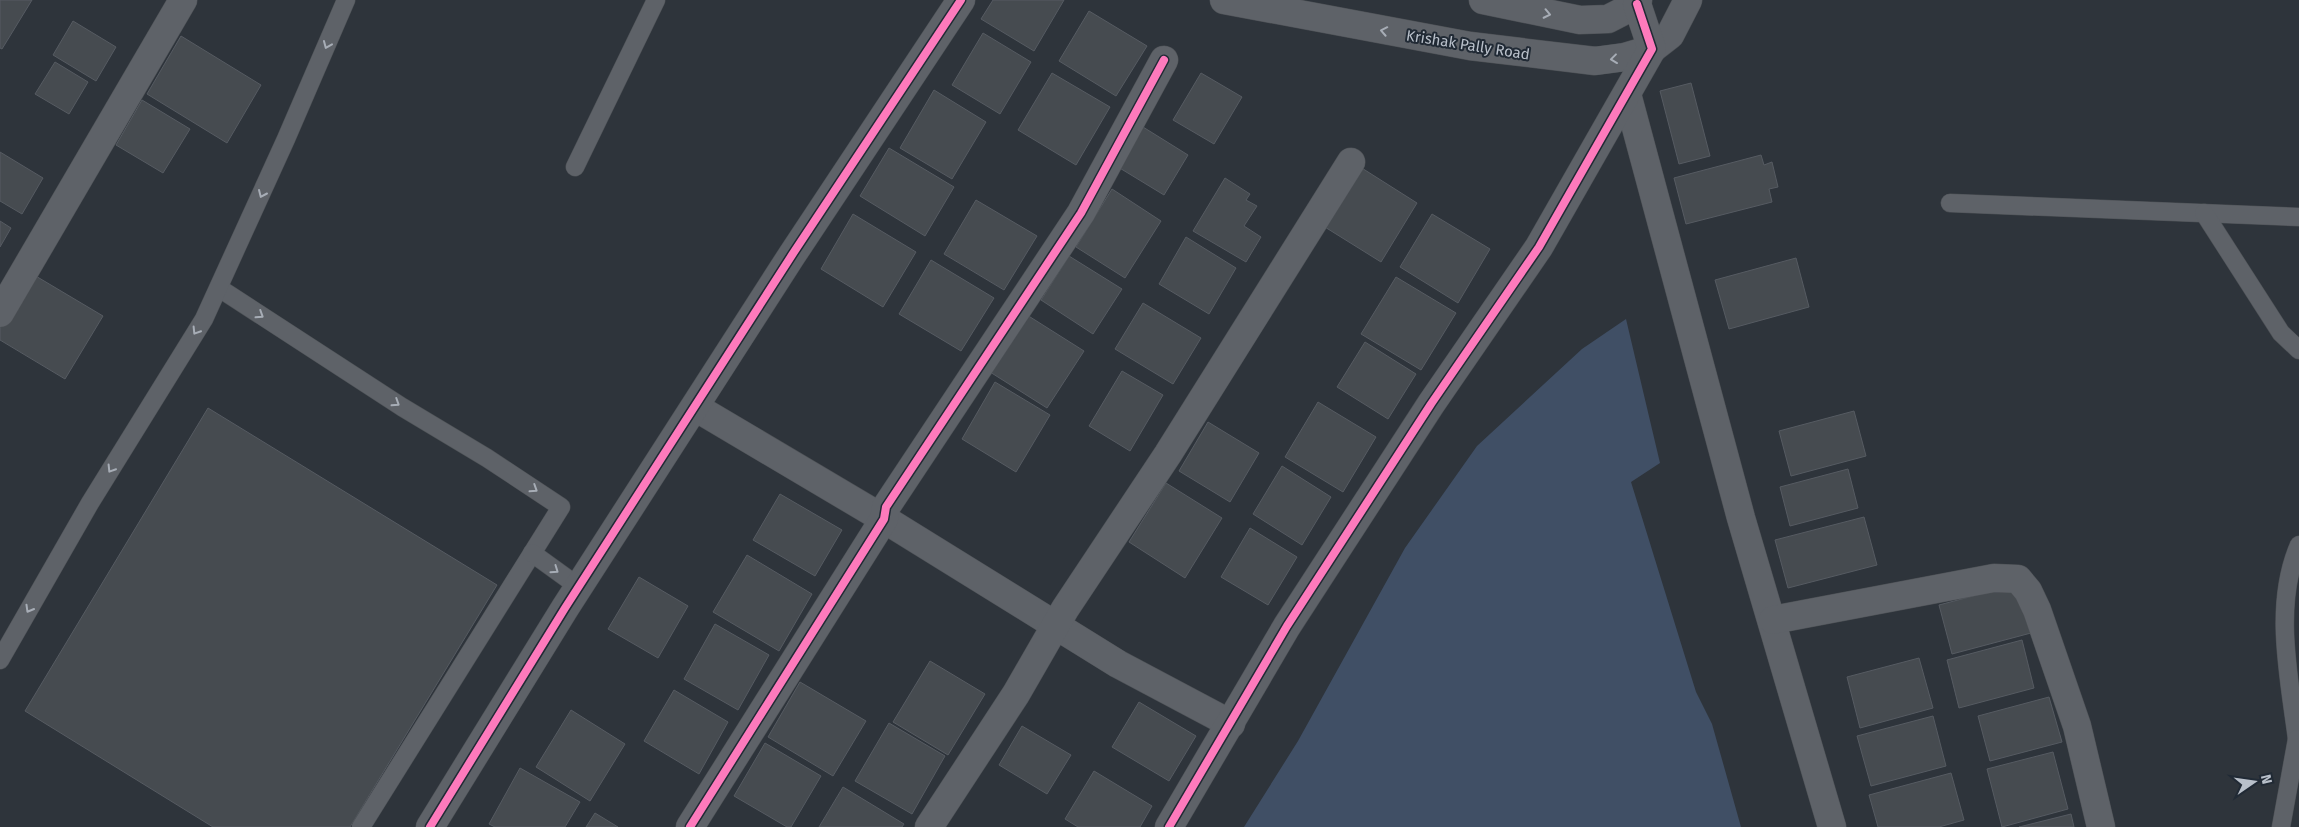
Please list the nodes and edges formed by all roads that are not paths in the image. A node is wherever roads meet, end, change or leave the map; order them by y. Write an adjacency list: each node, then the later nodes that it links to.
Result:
1 (183, 0): 18 (street)
2 (346, 0): 17 (lane, one-way to 17)
3 (656, 0): 13 (lane)
4 (961, 0): 20 (street)
5 (1224, 0): 9 (street, Krishak Pally Road, one-way to 5)
6 (1482, 0): 8 (street, one-way to 8)
7 (1688, 0): 9 (street, Krishak Pally Road)
8 (1637, 2): 9 (street)
9 (1652, 49): 11 (street)
10 (1164, 60): 21 (street)
11 (1628, 94): 25 (street); 28 (street)
12 (1351, 162): 26 (street)
13 (575, 167)
14 (1950, 203): 15 (lane)
15 (2204, 213): 16 (lane); 19 (lane)
16 (2299, 218)
17 (219, 288): 23 (lane, one-way to 23); 27 (lane, one-way to 27)
18 (0, 313)
19 (2299, 350)
20 (695, 408): 21 (street); 24 (street)
21 (884, 519): 26 (street); 32 (street)
22 (2299, 546): 29 (lane)
23 (532, 553): 24 (lane, one-way to 24); 30 (lane)
24 (579, 587): 31 (street)
25 (1773, 620): 35 (street); 36 (street)
26 (1056, 626): 28 (street); 33 (street)
27 (0, 660)
28 (1231, 724): 34 (street)
29 (2298, 738): 37 (lane)
30 (361, 827)
31 (430, 827)
32 (690, 827)
33 (929, 827)
34 (1169, 827)
35 (1832, 827)
36 (2100, 827)
37 (2281, 827)

